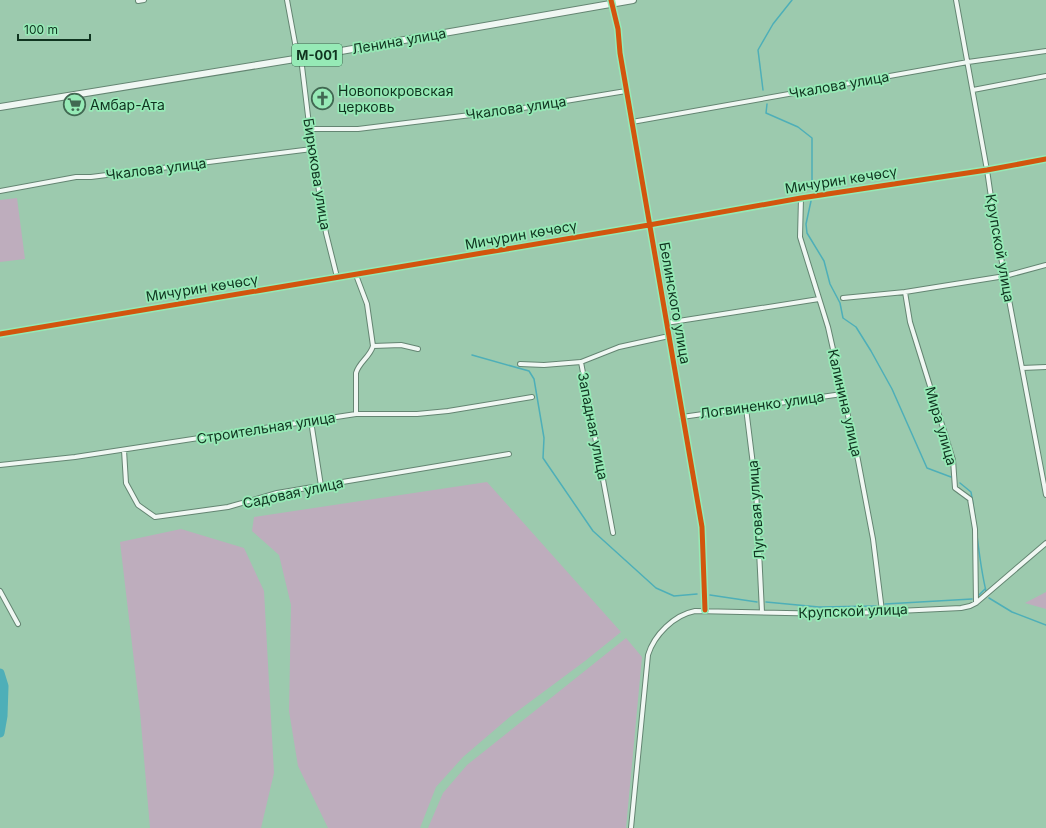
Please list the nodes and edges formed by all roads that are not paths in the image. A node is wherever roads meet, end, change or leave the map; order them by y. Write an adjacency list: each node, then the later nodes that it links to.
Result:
1 (144, 0): 5 (street)
2 (287, 0): 8 (street, Бирюкова улица)
3 (633, 0): 6 (main road, Ленина улица / М-001)
4 (956, 0): 9 (street, Крупской улица)
5 (138, 1)
6 (611, 2): 8 (main road, Ленина улица / М-001); 12 (street, Белинского улица)
7 (1046, 51): 9 (street, Чкалова улица)
8 (301, 58): 13 (main road, Ленина улица / М-001); 15 (street, Бирюкова улица)
9 (968, 62): 11 (street, Крупской улица); 14 (street, Чкалова улица)
10 (1046, 76): 11 (street)
11 (973, 90): 18 (street, Крупской улица)
12 (626, 91): 14 (street, Белинского улица); 15 (street, Чкалова улица)
13 (0, 107)
14 (632, 122): 21 (street, Белинского улица)
15 (310, 129): 16 (street, Бирюкова улица)
16 (312, 149): 19 (street, Чкалова улица); 25 (street, Бирюкова улица)
17 (1046, 159): 18 (street, Мичурин көчөсү)
18 (987, 170): 20 (street, Мичурин көчөсү); 24 (street, Крупской улица)
19 (0, 191)
20 (801, 198): 21 (street, Мичурин көчөсү); 28 (street, Калинина улица)
21 (649, 226): 23 (street, Мичурин көчөсү); 29 (street, Белинского улица)
22 (1046, 265): 24 (street)
23 (356, 275): 25 (street, Мичурин көчөсү); 32 (street)
24 (1005, 276): 26 (street); 37 (street, Крупской улица)
25 (337, 277): 30 (street, Мичурин көчөсү)
26 (905, 292): 27 (street); 52 (street, Мира улица)
27 (843, 298)
28 (819, 299): 29 (street); 38 (street, Калинина улица)
29 (666, 323): 31 (street, Белинского улица)
30 (0, 334)
31 (668, 336): 34 (street, Западная улица); 42 (street, Белинского улица)
32 (373, 346): 33 (street); 41 (street)
33 (418, 349)
34 (581, 362): 35 (street); 49 (street, Западная улица)
35 (520, 364)
36 (1046, 366): 37 (street)
37 (1022, 368): 48 (street, Крупской улица)
38 (842, 394): 40 (street, Логвиненко улица); 54 (street, Калинина улица)
39 (532, 396): 41 (street, Строительная улица)
40 (746, 408): 42 (street, Логвиненко улица); 55 (street, Луговая улица)
41 (356, 414): 43 (street, Строительная улица)
42 (682, 417): 53 (street, Белинского улица)
43 (310, 421): 44 (street, Строительная улица); 47 (street)
44 (124, 450): 46 (street, Строительная улица); 47 (street, Садовая улица)
45 (509, 454): 47 (street, Садовая улица)
46 (0, 465)
47 (321, 486)
48 (1046, 495)
49 (613, 533)
50 (1046, 544): 52 (street, Крупской улица)
51 (0, 591): 56 (street)
52 (976, 603): 54 (street, Крупской улица)
53 (705, 610): 55 (street, Крупской улица); 57 (street, Крупской улица)
54 (882, 611): 55 (street, Крупской улица)
55 (762, 612)
56 (18, 624)
57 (631, 828)

